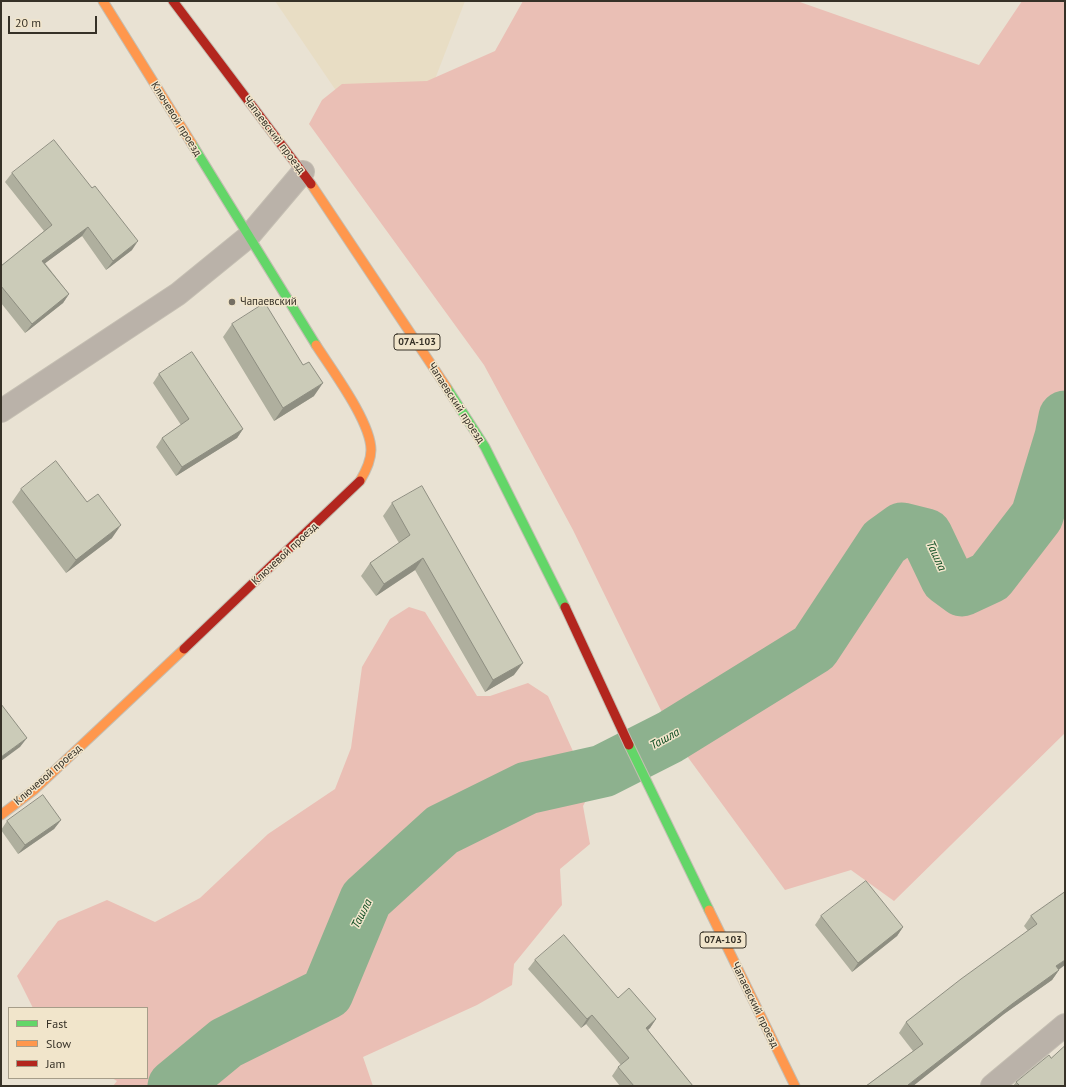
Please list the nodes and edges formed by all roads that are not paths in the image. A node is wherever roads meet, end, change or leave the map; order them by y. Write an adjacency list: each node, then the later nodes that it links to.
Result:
1 (103, 1): 4 (main road, Ключевой проезд)
2 (173, 1): 3 (main road, Чапаевский проезд / 07А-103)
3 (303, 172): 4 (street); 8 (main road, Чапаевский проезд / 07А-103)
4 (248, 237): 5 (street); 6 (main road, Ключевой проезд)
5 (1, 411)
6 (1, 815)
7 (1065, 1025): 9 (street)
8 (795, 1086)
9 (992, 1086)

